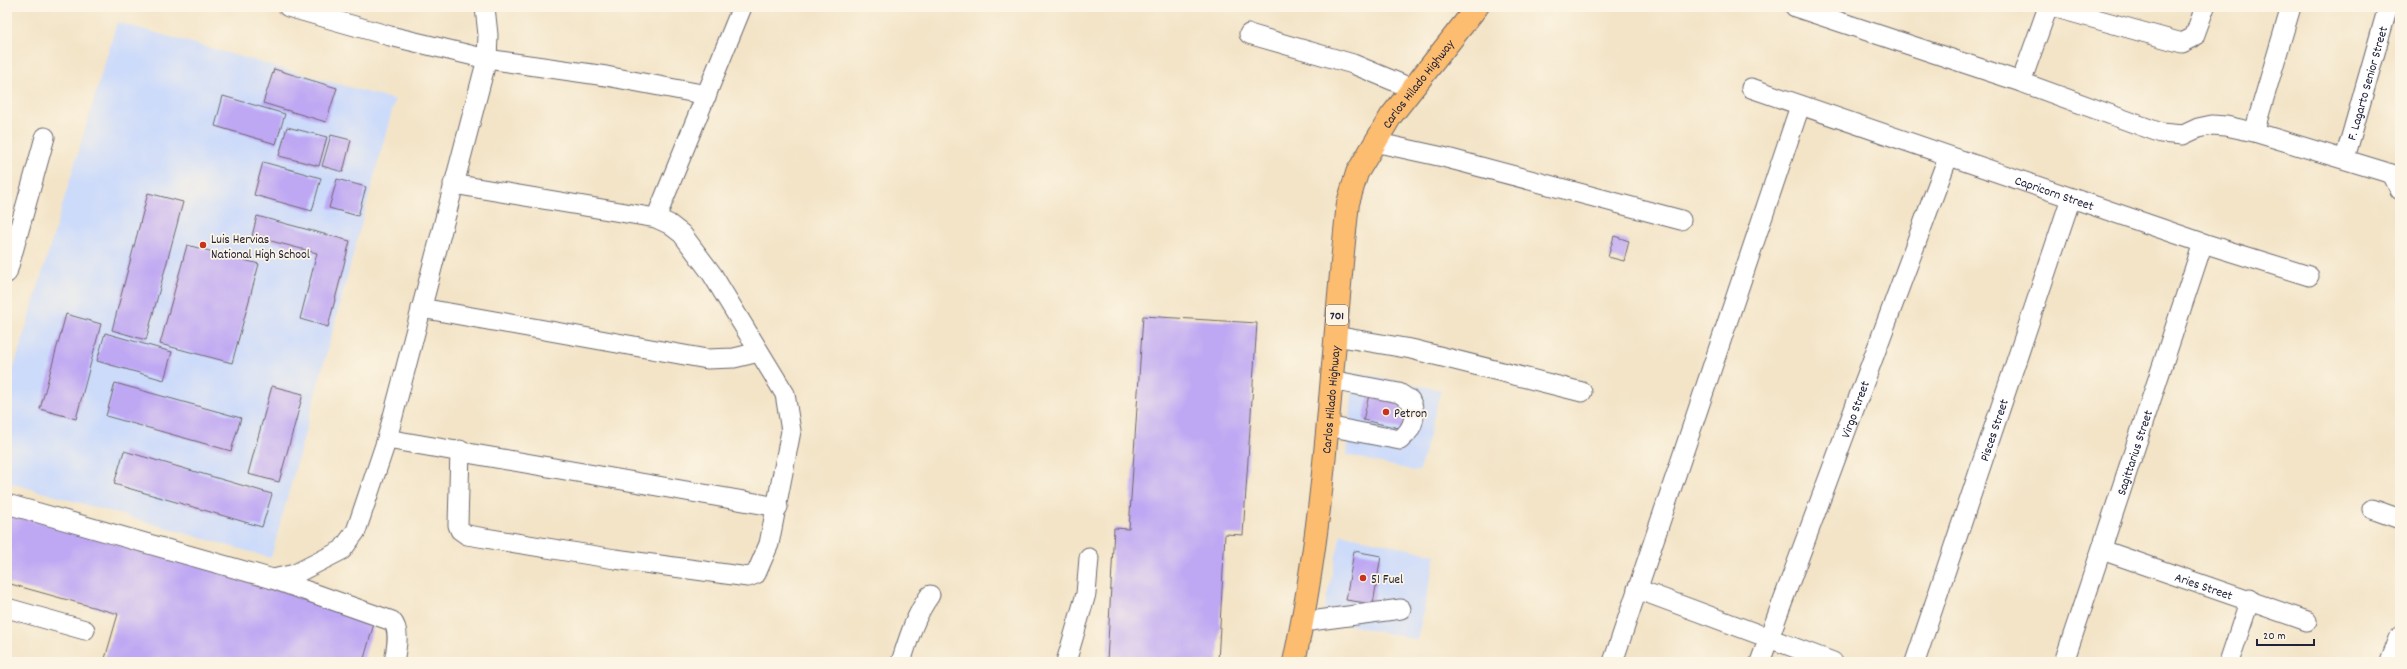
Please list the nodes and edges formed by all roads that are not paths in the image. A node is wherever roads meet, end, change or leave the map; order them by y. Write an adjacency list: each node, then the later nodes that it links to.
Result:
1 (288, 7): 12 (street)
2 (485, 7): 12 (street)
3 (742, 7): 16 (street)
4 (1477, 7): 15 (main road, Carlos Hilado Highway / 701)
5 (1795, 7): 13 (street)
6 (2048, 7): 13 (street)
7 (2053, 7): 8 (street)
8 (2205, 7)
9 (2291, 7): 18 (street)
10 (2388, 7): 22 (street, F. Lagarto Senior Street)
11 (1249, 34): 15 (street)
12 (487, 59): 16 (street); 23 (street)
13 (2021, 82): 18 (street)
14 (1751, 88): 17 (street, Capricorn Street)
15 (1413, 89): 20 (main road, Carlos Hilado Highway / 701)
16 (707, 95): 26 (street)
17 (1800, 106): 21 (street, Capricorn Street); 46 (street)
18 (2254, 132): 22 (street)
19 (45, 137): 29 (street)
20 (1374, 142): 27 (street); 32 (main road, Carlos Hilado Highway / 701)
21 (1948, 157): 25 (street, Capricorn Street); 55 (street, Virgo Street)
22 (2345, 158): 24 (street)
23 (453, 184): 26 (street); 31 (street)
24 (2400, 190)
25 (2071, 198): 28 (street, Capricorn Street); 63 (street, Pisces Street)
26 (656, 218): 33 (street)
27 (1681, 220)
28 (2203, 243): 30 (street, Capricorn Street); 43 (street, Sagittarius Street)
29 (7, 273)
30 (2309, 276)
31 (421, 308): 33 (street); 37 (street)
32 (1335, 336): 34 (main road, Carlos Hilado Highway / 701); 35 (street)
33 (759, 352): 40 (street)
34 (1331, 380): 36 (main road, Carlos Hilado Highway / 701); 36 (street)
35 (1582, 392)
36 (1327, 426): 52 (main road, Carlos Hilado Highway / 701)
37 (386, 439): 38 (street); 45 (street)
38 (460, 450): 40 (street); 40 (street)
39 (7, 504): 45 (street)
40 (778, 507)
41 (2372, 509): 42 (street)
42 (2400, 519)
43 (2102, 550): 48 (street, Aries Street); 64 (street, Sagittarius Street)
44 (1089, 558): 58 (street)
45 (273, 579): 56 (street)
46 (1637, 589): 55 (street); 60 (street)
47 (930, 595): 57 (street)
48 (2250, 599): 51 (street, Aries Street); 65 (street)
49 (7, 608): 53 (street)
50 (1400, 610): 52 (street)
51 (2307, 621)
52 (1303, 622): 59 (main road, Carlos Hilado Highway / 701)
53 (85, 630)
54 (2400, 636): 66 (street)
55 (1768, 639): 61 (street, Virgo Street); 62 (street)
56 (394, 662)
57 (901, 662)
58 (1066, 662)
59 (1294, 662)
60 (1613, 662)
61 (1760, 662)
62 (1833, 662)
63 (1916, 662)
64 (2064, 662)
65 (2229, 662)
66 (2390, 662)

